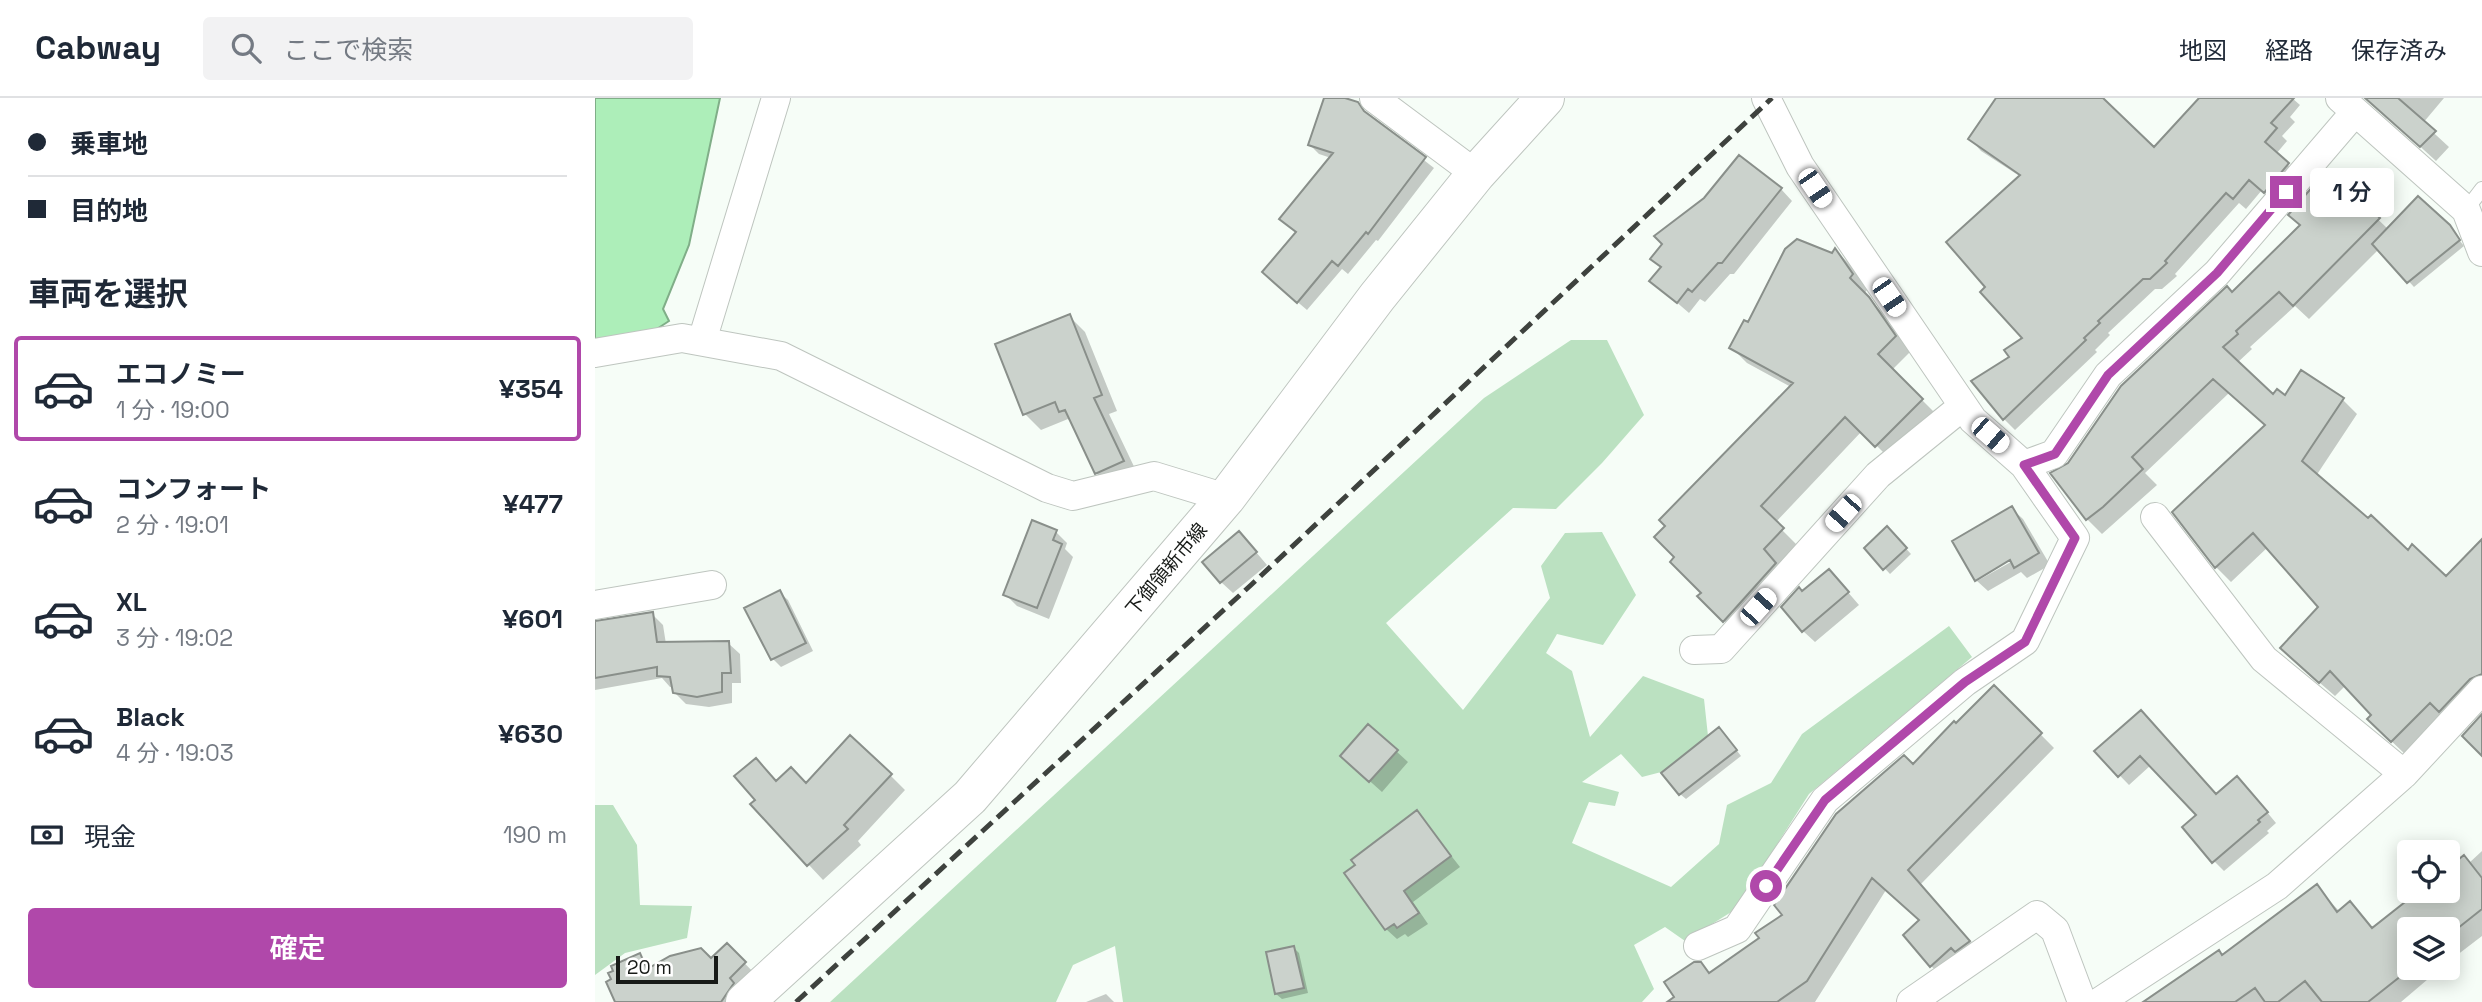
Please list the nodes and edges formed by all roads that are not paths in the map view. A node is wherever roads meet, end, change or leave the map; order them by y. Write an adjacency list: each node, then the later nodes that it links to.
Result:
1 (776, 98): 9 (street)
2 (1374, 98): 6 (street)
3 (1545, 98): 6 (main road, 下御領新市線)
4 (1766, 98): 11 (street)
5 (2348, 105): 7 (street); 12 (street)
6 (1476, 174): 13 (main road, 下御領新市線)
7 (2474, 200): 8 (street)
8 (2482, 252)
9 (702, 341): 10 (street); 13 (street)
10 (595, 353)
11 (1963, 406): 12 (street); 17 (street)
12 (2024, 465): 20 (street)
13 (1226, 498): 21 (main road, 下御領新市線)
14 (2155, 517): 19 (street)
15 (712, 585): 16 (street)
16 (595, 605)
17 (1694, 650)
18 (2482, 690): 19 (street)
19 (2404, 774): 24 (street)
20 (1698, 946)
21 (745, 1002)
22 (1911, 1002): 23 (street)
23 (2082, 1002)
24 (2099, 1002)

